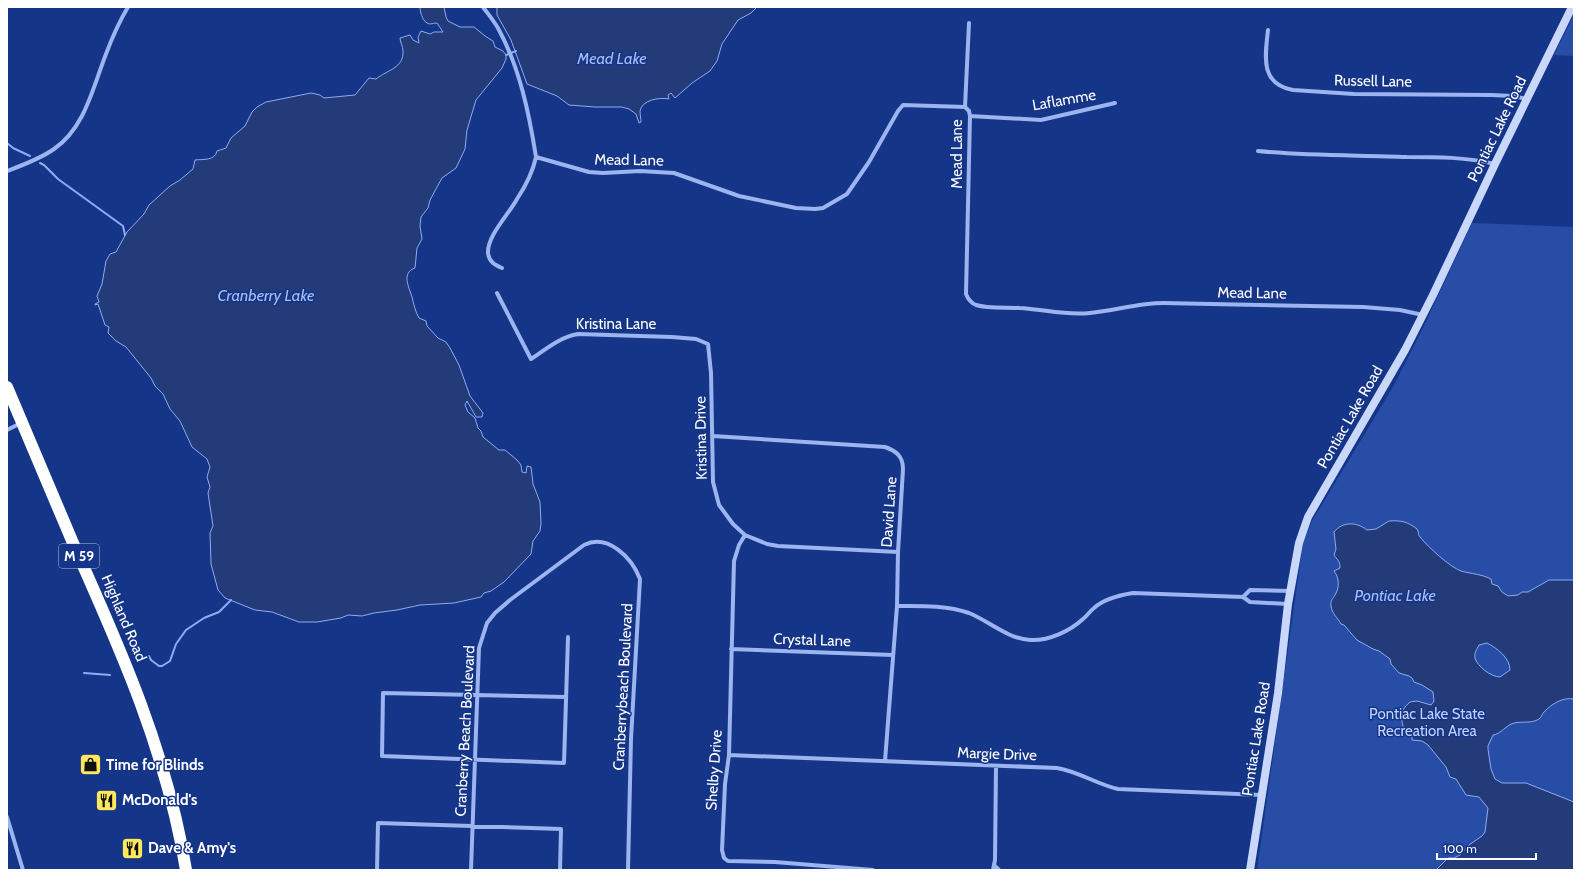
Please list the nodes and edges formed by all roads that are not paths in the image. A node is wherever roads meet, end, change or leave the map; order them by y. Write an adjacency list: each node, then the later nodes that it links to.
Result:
1 (128, 7): 13 (street)
2 (483, 7): 11 (street)
3 (1572, 7): 6 (street, Pontiac Lake Road)
4 (970, 23): 8 (street)
5 (1268, 30): 6 (street, Russell Lane)
6 (1527, 100): 12 (street, Pontiac Lake Road)
7 (1115, 103): 9 (street, Laflamme)
8 (965, 107): 9 (street, Mead Lane); 11 (street, Mead Lane)
9 (970, 116): 16 (street, Mead Lane)
10 (1258, 151): 12 (street)
11 (536, 157): 14 (street)
12 (1495, 164): 16 (street, Pontiac Lake Road)
13 (7, 171)
14 (502, 268)
15 (497, 293): 17 (street, Kristina Lane)
16 (1423, 315): 25 (street, Pontiac Lake Road)
17 (706, 343): 21 (street, Kristina Drive)
18 (7, 388): 19 (highway, Highland Road / M 59)
19 (22, 423): 20 (street); 43 (highway, Highland Road / M 59)
20 (7, 430)
21 (713, 436): 22 (street, Kristina Drive); 24 (street, David Lane)
22 (745, 536): 24 (street, Kristina Drive); 30 (street, Shelby Drive)
23 (584, 545): 32 (street, Cranberry Beach Boulevard); 47 (street, Cranberrybeach Boulevard)
24 (898, 552): 28 (street, David Lane)
25 (1290, 591): 26 (street); 27 (street, Pontiac Lake Road)
26 (1243, 597): 27 (street); 28 (street)
27 (1288, 604): 38 (street, Pontiac Lake Road)
28 (897, 606): 31 (street, David Lane)
29 (568, 637): 33 (street)
30 (731, 649): 31 (street, Crystal Lane); 34 (street, Shelby Drive)
31 (893, 655): 36 (street, David Lane)
32 (477, 695): 33 (street); 35 (street, Cranberry Beach Boulevard); 35 (street)
33 (566, 697): 35 (street)
34 (729, 755): 36 (street, Margie Drive); 48 (street, Shelby Drive)
35 (475, 759): 40 (street, Cranberry Beach Boulevard)
36 (885, 761): 37 (street, Margie Drive)
37 (996, 766): 38 (street, Margie Drive); 41 (street)
38 (1262, 795): 50 (street, Pontiac Lake Road)
39 (7, 817): 42 (street)
40 (473, 826): 44 (street); 45 (street, Cranberry Beach Boulevard); 46 (street)
41 (994, 868): 49 (street)
42 (23, 870)
43 (186, 870)
44 (377, 870)
45 (471, 870)
46 (560, 870)
47 (628, 870)
48 (873, 870)
49 (999, 870)
50 (1250, 870)

